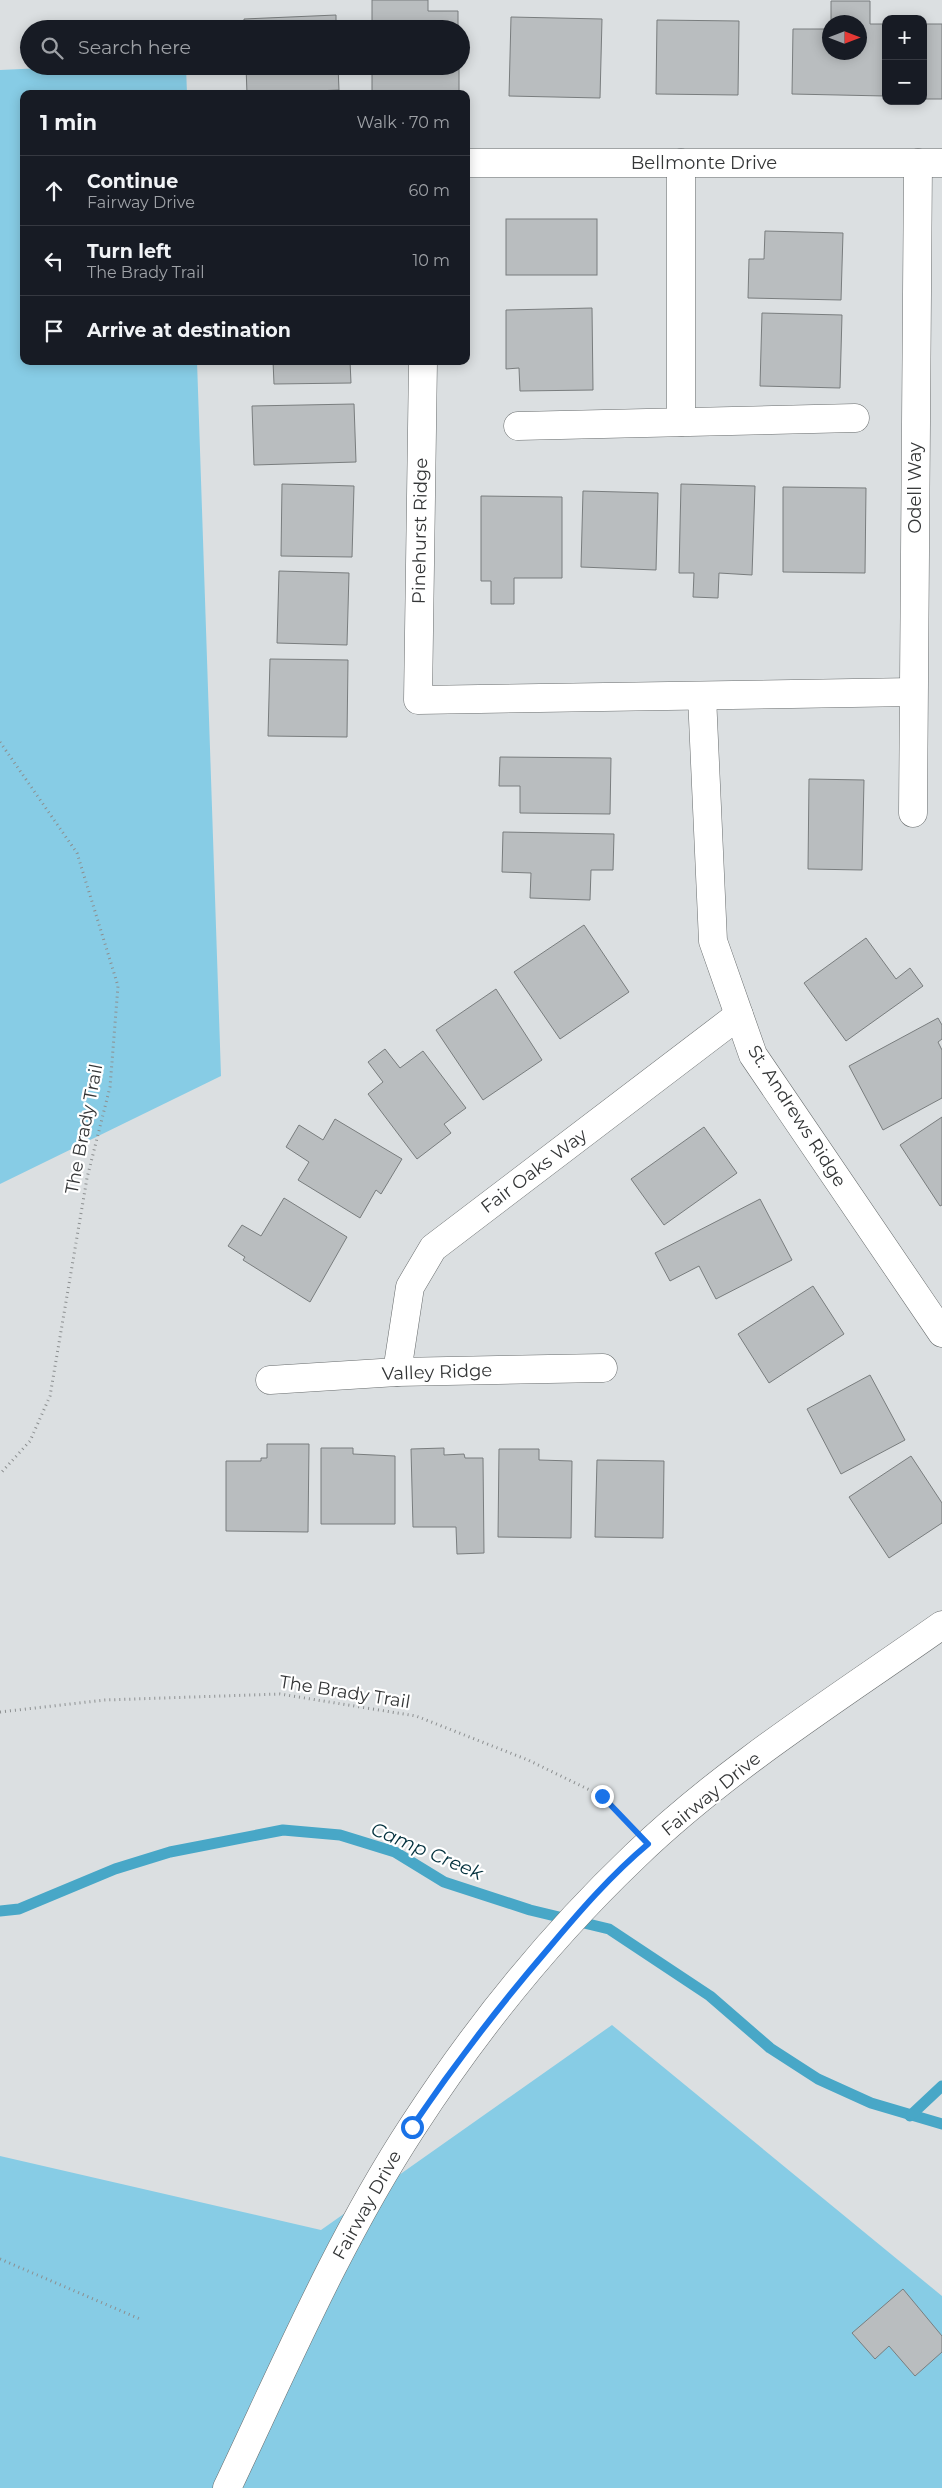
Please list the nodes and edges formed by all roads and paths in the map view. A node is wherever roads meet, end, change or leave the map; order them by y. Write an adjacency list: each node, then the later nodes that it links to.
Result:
1 (470, 163): 2 (street, Bellmonte Drive)
2 (681, 163): 3 (street, Bellmonte Drive); 6 (street)
3 (930, 163): 8 (street, Odell Way)
4 (423, 365): 9 (street, Pinehurst Ridge)
5 (855, 418): 6 (street)
6 (681, 422): 7 (street)
7 (518, 426)
8 (913, 692): 9 (street); 11 (street, Odell Way)
9 (702, 696): 12 (street, St. Andrews Ridge)
10 (0, 742): 17 (path, The Brady Trail)
11 (913, 812)
12 (739, 1014): 13 (street, St. Andrews Ridge); 15 (street, Fair Oaks Way)
13 (942, 1333)
14 (603, 1368): 15 (street, Valley Ridge)
15 (397, 1372): 16 (street, Valley Ridge)
16 (270, 1380)
17 (0, 1474)
18 (942, 1625): 20 (street, Fairway Drive)
19 (0, 1712): 20 (path, The Brady Trail)
20 (648, 1844): 23 (street, Fairway Drive)
21 (0, 2259): 22 (path)
22 (140, 2319)
23 (227, 2488)

